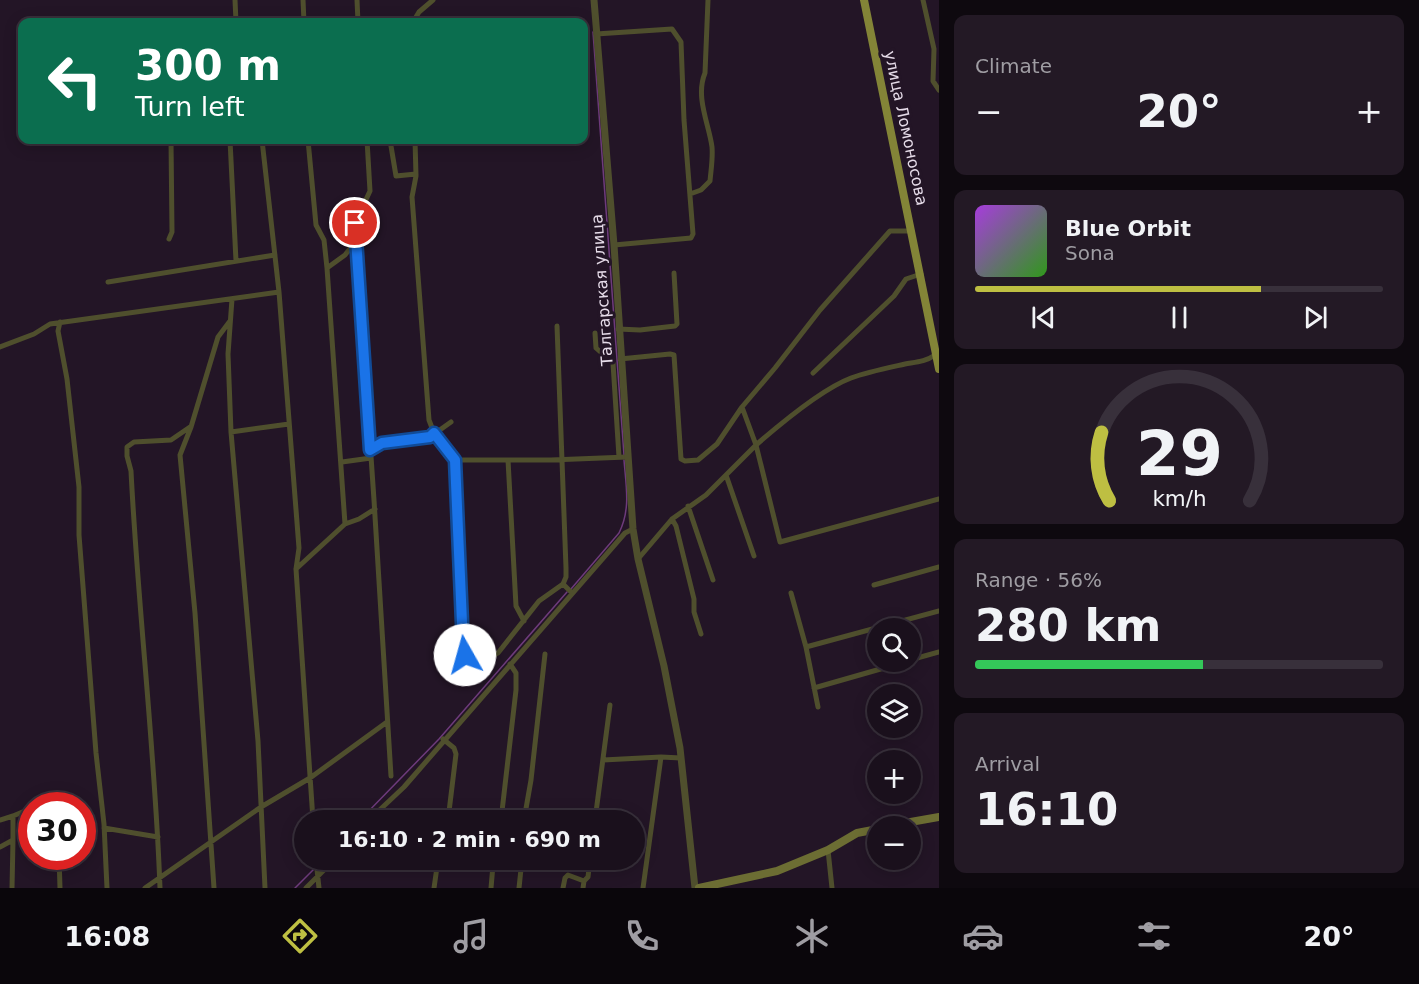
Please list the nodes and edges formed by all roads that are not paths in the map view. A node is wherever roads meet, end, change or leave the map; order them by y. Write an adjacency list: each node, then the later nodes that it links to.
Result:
1 (235, 0): 9 (street)
2 (303, 0): 10 (street)
3 (357, 0): 11 (street)
4 (433, 0): 12 (street)
5 (594, 0): 13 (street, Талгарская улица)
6 (708, 0): 23 (street)
7 (864, 0): 24 (main road, улица Ломоносова)
8 (923, 0): 14 (street)
9 (236, 18)
10 (304, 18)
11 (358, 18)
12 (416, 18)
13 (597, 34): 23 (street); 27 (street, Талгарская улица)
14 (939, 90)
15 (171, 144): 25 (street)
16 (230, 144): 29 (street)
17 (262, 144): 28 (street)
18 (308, 144): 30 (street)
19 (367, 144): 26 (street)
20 (391, 144): 22 (street)
21 (415, 144): 22 (street)
22 (416, 174): 51 (street)
23 (690, 194): 27 (street)
24 (912, 231): 32 (main road, улица Ломоносова); 46 (street)
25 (169, 239)
26 (356, 240): 30 (street); 53 (street)
27 (614, 245): 39 (street, Талгарская улица)
28 (275, 255): 29 (street); 34 (street)
29 (236, 261): 33 (street)
30 (327, 268): 59 (street)
31 (674, 273): 39 (street)
32 (921, 274): 42 (main road, улица Ломоносова); 45 (street)
33 (108, 282)
34 (279, 292): 35 (street); 48 (street)
35 (232, 299): 36 (street); 37 (street)
36 (230, 320): 49 (street); 50 (street)
37 (60, 322): 41 (street); 106 (street)
38 (557, 326): 56 (street)
39 (618, 329): 43 (street, Талгарская улица)
40 (595, 333): 54 (street)
41 (0, 347)
42 (935, 355): 44 (main road, улица Ломоносова); 52 (street)
43 (620, 359): 46 (street); 54 (street, Талгарская улица)
44 (939, 369)
45 (813, 373)
46 (742, 407): 52 (street)
47 (451, 422): 51 (street)
48 (289, 424): 50 (street); 70 (street)
49 (191, 427): 108 (street); 110 (street)
50 (231, 432): 94 (street)
51 (434, 433): 53 (street); 57 (street)
52 (756, 445): 60 (street); 61 (street)
53 (370, 450): 55 (street)
54 (624, 457): 56 (street); 66 (street, Талгарская улица)
55 (371, 458): 59 (street); 63 (street)
56 (561, 459): 58 (street); 73 (street)
57 (455, 460): 58 (street); 76 (street)
58 (508, 460): 76 (street)
59 (342, 462): 65 (street)
60 (726, 475): 62 (street); 67 (street)
61 (939, 499)
62 (688, 506): 64 (street); 71 (street)
63 (375, 509): 65 (street); 87 (street)
64 (672, 519): 68 (street); 77 (street)
65 (345, 524): 70 (street)
66 (633, 529): 68 (street, Талгарская улица); 73 (street)
67 (754, 556)
68 (638, 559): 90 (street, Талгарская улица)
69 (939, 567): 72 (street)
70 (296, 569): 93 (street)
71 (712, 580)
72 (874, 585)
73 (568, 590): 76 (street); 82 (street)
74 (791, 593): 78 (street)
75 (939, 611): 78 (street)
76 (524, 621)
77 (701, 634)
78 (806, 647): 84 (street)
79 (939, 652): 81 (street)
80 (545, 654): 99 (street)
81 (921, 657)
82 (510, 664): 88 (street); 98 (street)
83 (870, 672): 84 (street)
84 (814, 688): 86 (street)
85 (610, 705): 91 (street)
86 (818, 707)
87 (387, 722): 92 (street); 93 (street)
88 (443, 739): 96 (street); 97 (street)
89 (661, 757): 90 (street); 91 (street); 136 (street)
90 (681, 758): 137 (street, Талгарская улица)
91 (603, 760): 100 (street)
92 (391, 776)
93 (310, 778): 94 (street); 95 (street)
94 (261, 807): 110 (street); 128 (street)
95 (312, 810)
96 (380, 810)
97 (449, 810)
98 (502, 810)
99 (526, 810)
100 (596, 810)
101 (18, 814): 102 (street)
102 (13, 816): 104 (street); 109 (street)
103 (939, 817): 105 (main road)
104 (0, 820)
105 (921, 820)
106 (104, 828): 108 (street); 124 (street)
107 (867, 831): 112 (main road)
108 (158, 837): 120 (street)
109 (13, 840): 111 (street); 122 (street)
110 (211, 841): 120 (street); 127 (street)
111 (0, 847)
112 (828, 849): 137 (main road); 138 (street)
113 (59, 870): 123 (street)
114 (315, 870): 129 (street)
115 (316, 870): 130 (street)
116 (437, 870): 131 (street)
117 (493, 870): 132 (street)
118 (521, 870): 133 (street)
119 (589, 870): 121 (street)
120 (160, 877): 125 (street); 126 (street)
121 (584, 880): 134 (street); 135 (street)
122 (12, 888)
123 (60, 888)
124 (107, 888)
125 (145, 888)
126 (160, 888)
127 (214, 888)
128 (265, 888)
129 (306, 888)
130 (319, 888)
131 (434, 888)
132 (491, 888)
133 (519, 888)
134 (563, 888)
135 (583, 888)
136 (643, 888)
137 (697, 888)
138 (832, 888)

